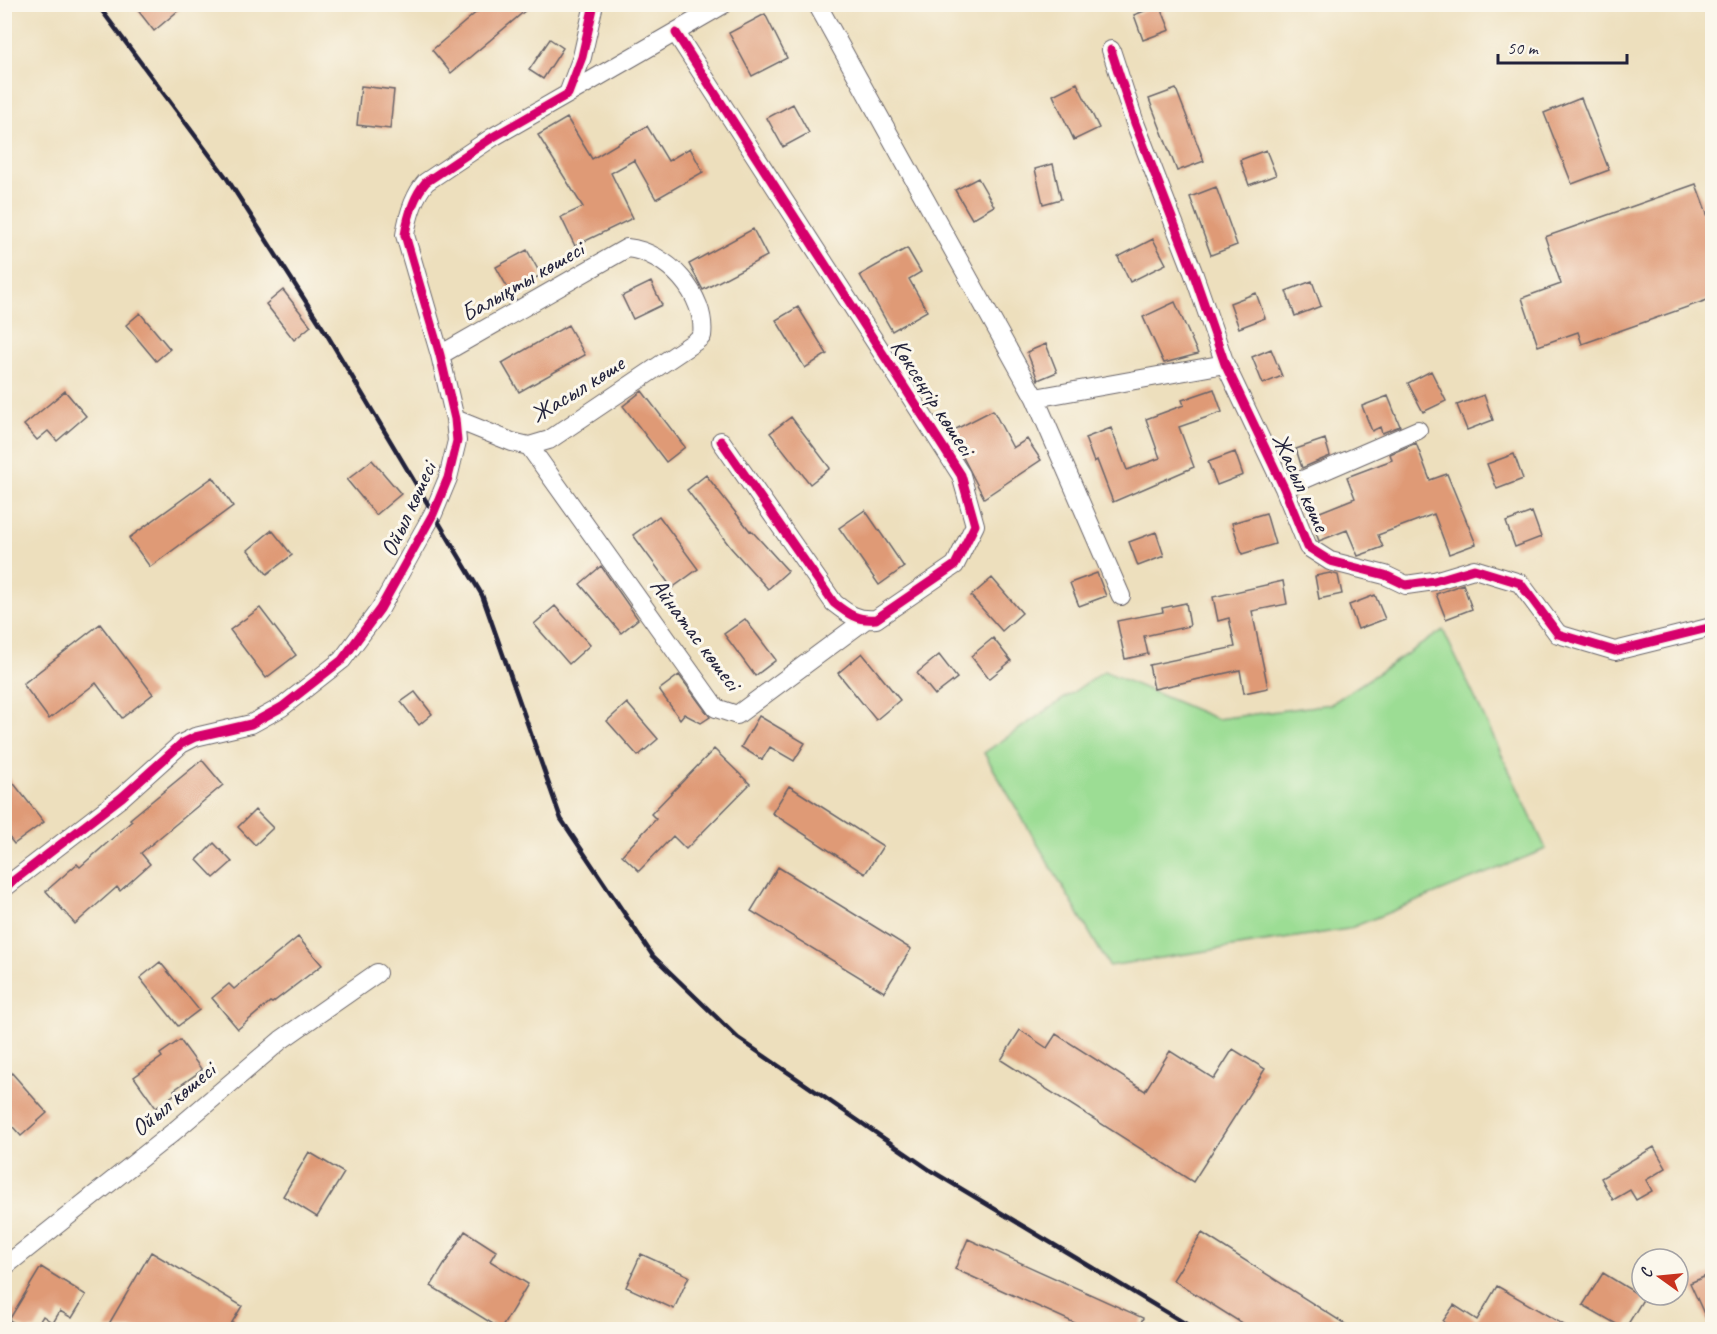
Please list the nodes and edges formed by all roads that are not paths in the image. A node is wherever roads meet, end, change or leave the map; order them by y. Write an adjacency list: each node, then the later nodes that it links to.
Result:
1 (594, 4): 6 (street)
2 (724, 4): 4 (street, Ойыл көшесі)
3 (817, 4): 10 (street)
4 (676, 33): 6 (street, Ойыл көшесі); 17 (street, Көксеңгір көшесі)
5 (1111, 51): 9 (street, Жасыл көше)
6 (568, 94): 8 (street, Ойыл көшесі)
7 (627, 248): 8 (street, Балықты көшесі); 14 (street, Жасыл көше)
8 (440, 356): 11 (street, Ойыл көшесі)
9 (1225, 364): 10 (street); 15 (street, Жасыл көше)
10 (1035, 398): 16 (street)
11 (455, 419): 14 (street, Жасыл көше); 19 (street, Ойыл көшесі)
12 (1419, 430): 15 (street)
13 (721, 441): 17 (street)
14 (530, 446): 17 (street, Айнатас көшесі)
15 (1284, 488): 18 (street, Жасыл көше)
16 (1121, 596)
17 (865, 620)
18 (1713, 627)
19 (4, 888)
20 (377, 974): 21 (street, Ойыл көшесі)
21 (4, 1267)

